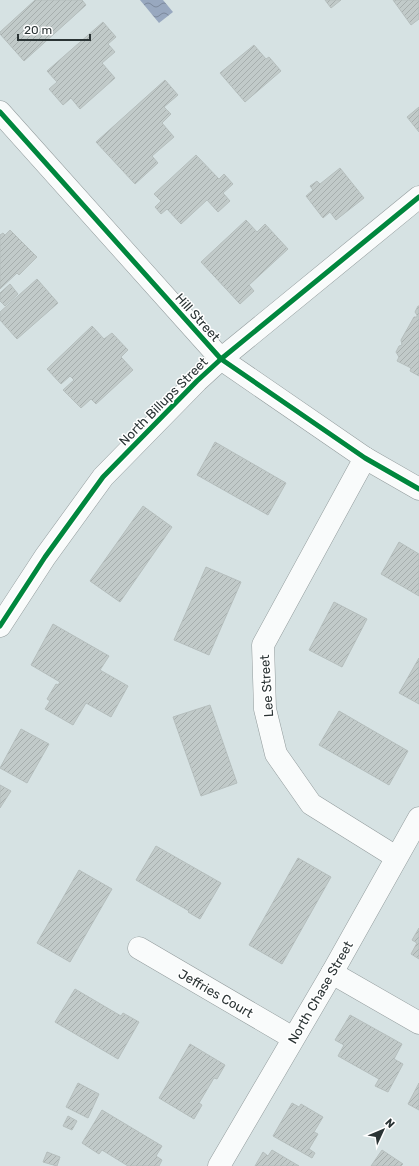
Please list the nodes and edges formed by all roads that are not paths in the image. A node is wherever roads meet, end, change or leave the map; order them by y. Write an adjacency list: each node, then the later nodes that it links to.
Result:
1 (0, 112): 3 (street, Hill Street)
2 (419, 197): 3 (street, North Billups Street)
3 (221, 359): 4 (street, Hill Street); 6 (street, North Billups Street)
4 (365, 458): 5 (street, Hill Street); 8 (street, Lee Street)
5 (419, 489)
6 (0, 626)
7 (419, 818): 8 (street, North Chase Street)
8 (396, 858): 10 (street, North Chase Street)
9 (139, 948): 12 (street, Jeffries Court)
10 (332, 972): 11 (street); 12 (street, North Chase Street)
11 (419, 1023)
12 (293, 1038): 13 (street, North Chase Street)
13 (219, 1166)

